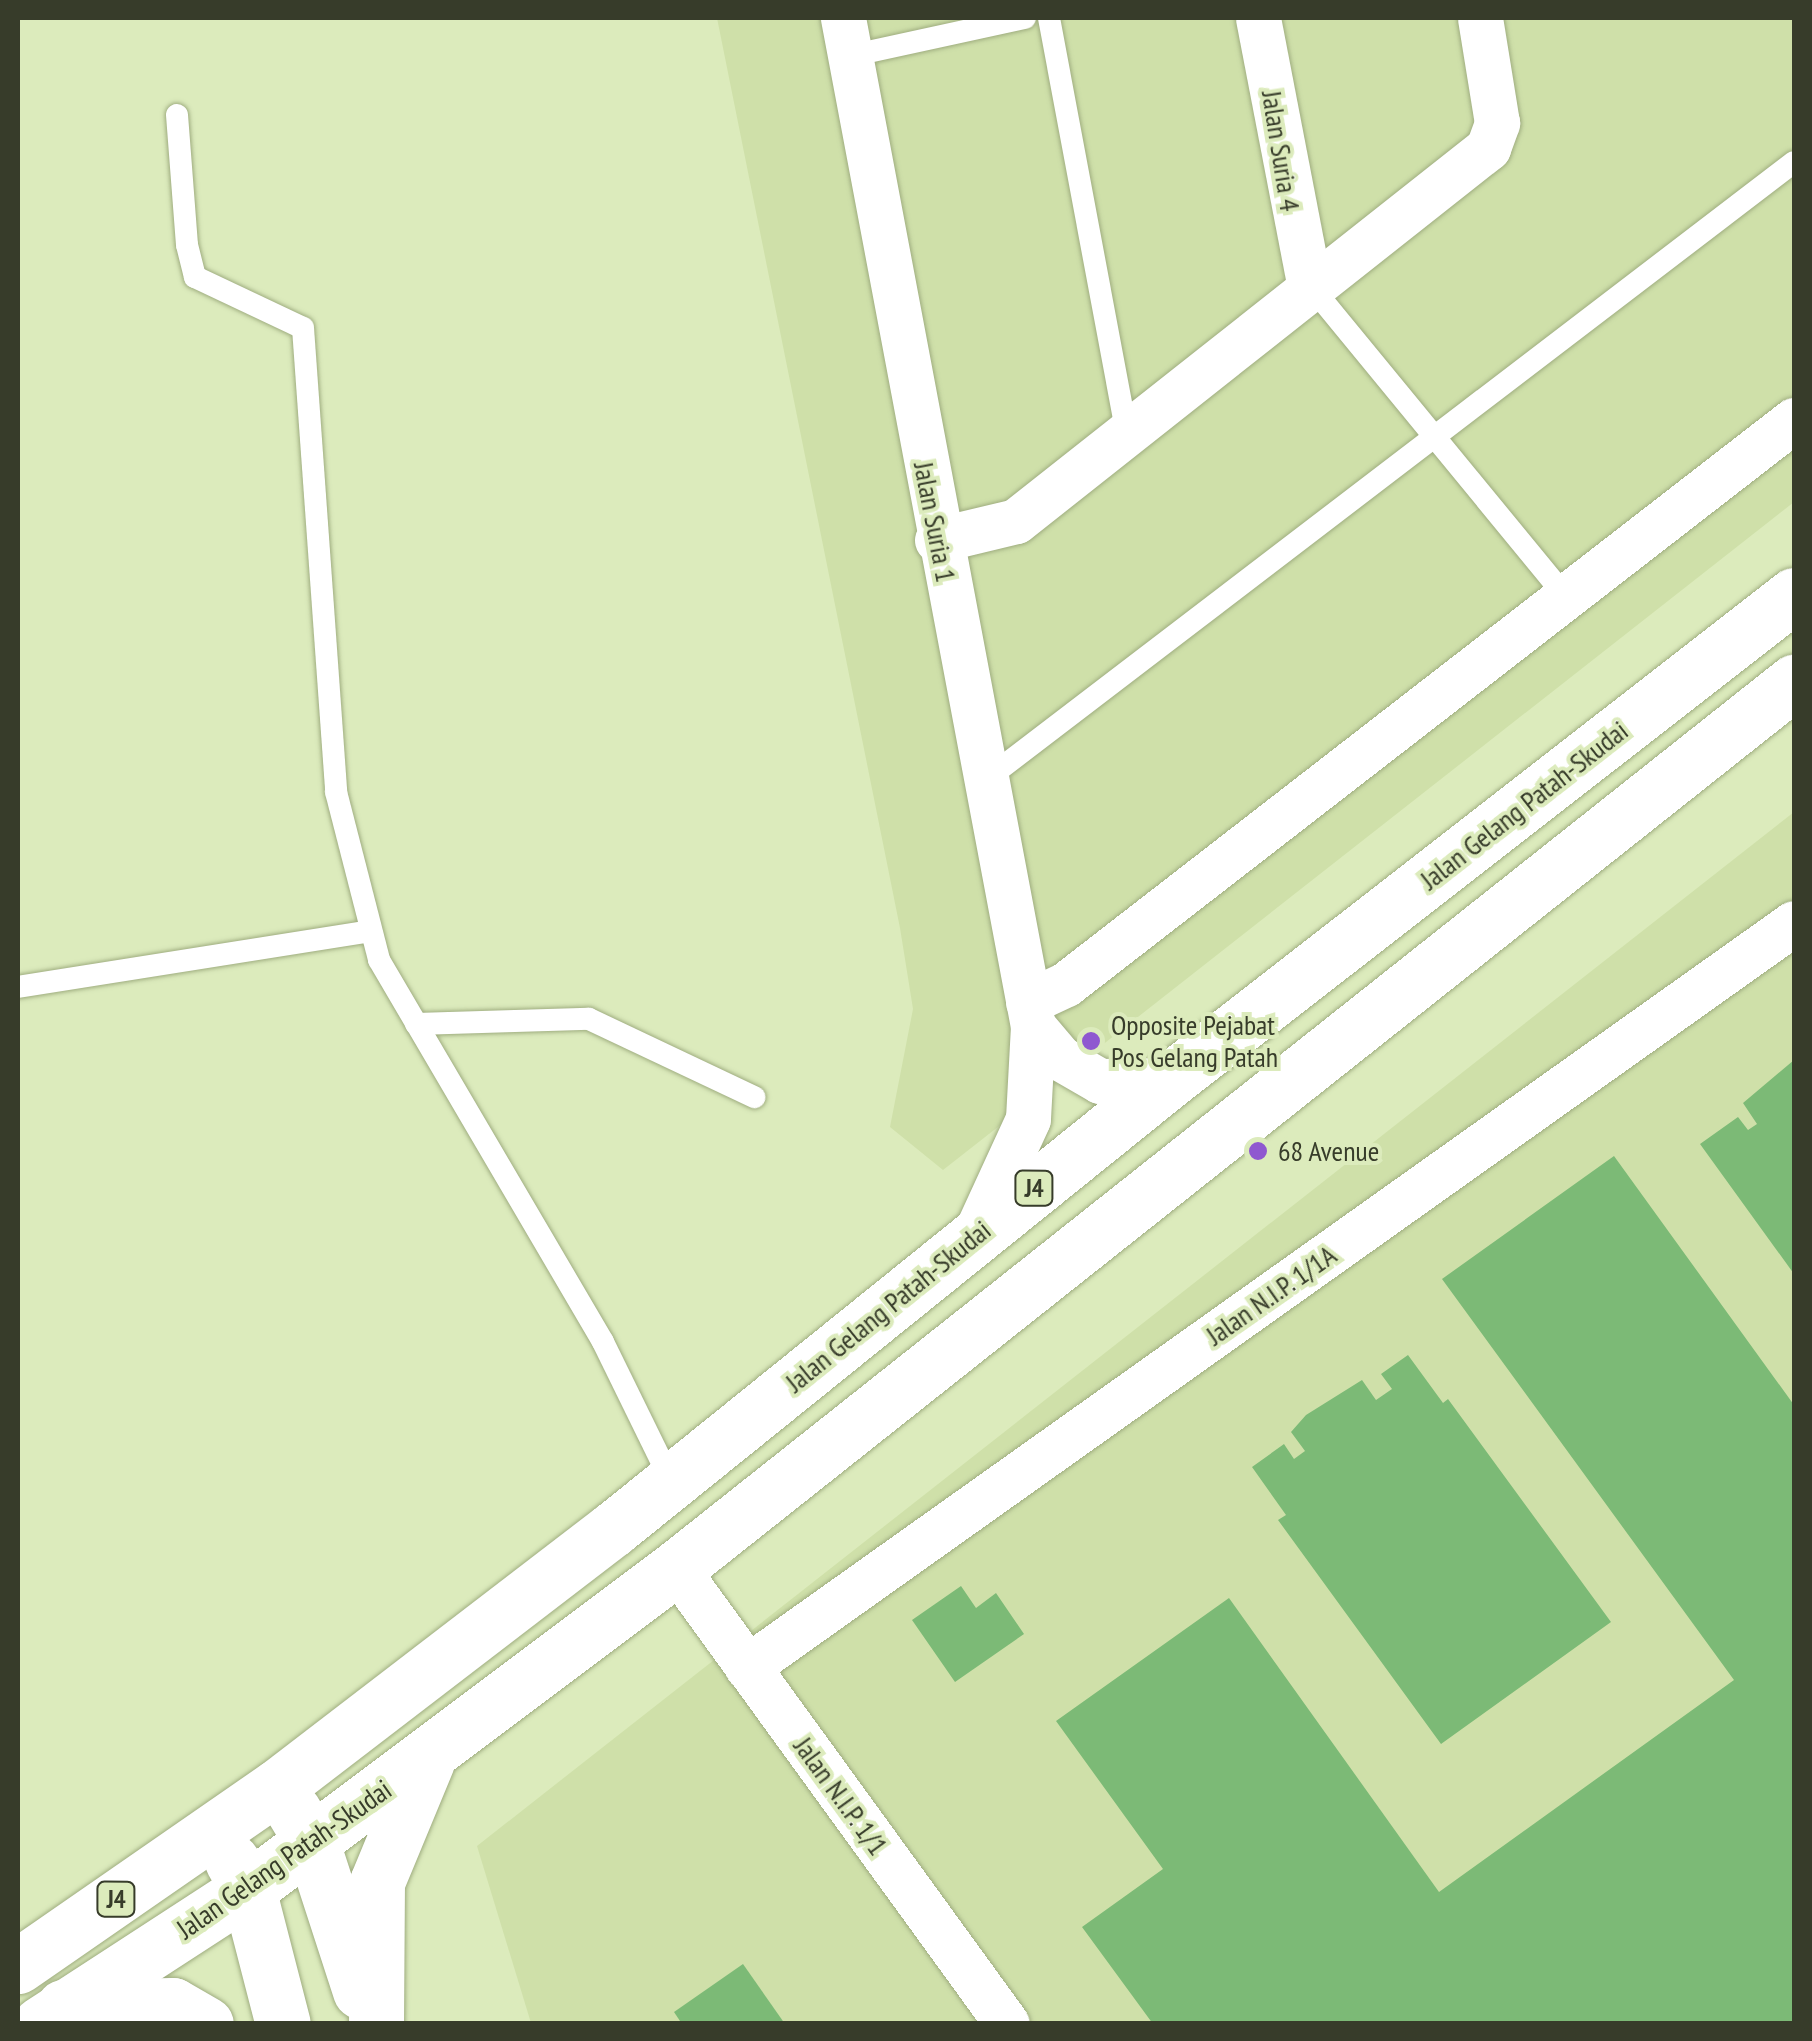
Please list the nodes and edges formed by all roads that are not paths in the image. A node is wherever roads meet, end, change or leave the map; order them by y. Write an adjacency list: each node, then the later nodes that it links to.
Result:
1 (1025, 18): 5 (lane)
2 (1049, 18): 10 (lane)
3 (1258, 18): 8 (street, Jalan Suria 4)
4 (1480, 18): 8 (street)
5 (846, 36): 12 (street, Jalan Suria 1)
6 (177, 115): 18 (lane)
7 (1794, 162): 11 (lane)
8 (1309, 284): 10 (street); 11 (lane)
9 (1794, 420): 14 (street)
10 (1127, 432): 12 (street)
11 (1434, 437): 14 (lane); 16 (lane)
12 (937, 540): 16 (street, Jalan Suria 1)
13 (1794, 595): 22 (main road, Jalan Gelang Patah-Skudai / J4)
14 (1566, 598): 20 (street)
15 (1794, 682): 26 (main road, Jalan Gelang Patah-Skudai / J4)
16 (984, 781): 20 (street, Jalan Suria 1)
17 (1794, 923): 27 (street, Jalan N.I.P. 1/1A)
18 (372, 932): 19 (lane); 21 (lane)
19 (18, 986)
20 (1030, 1014): 22 (street); 24 (street, Jalan Suria 1)
21 (416, 1024): 23 (lane); 25 (lane)
22 (1170, 1080): 24 (main road, Jalan Gelang Patah-Skudai / J4)
23 (754, 1097)
24 (975, 1234): 25 (main road, Jalan Gelang Patah-Skudai / J4)
25 (672, 1483): 29 (main road, Jalan Gelang Patah-Skudai / J4)
26 (676, 1568): 27 (street, Jalan N.I.P. 1/1); 28 (main road, Jalan Gelang Patah-Skudai / J4)
27 (747, 1667): 38 (street, Jalan N.I.P. 1/1)
28 (430, 1754): 31 (main road, Jalan Gelang Patah-Skudai / J4); 37 (main road)
29 (278, 1786): 30 (main road, Jalan Gelang Patah-Skudai / J4); 31 (main road)
30 (215, 1832): 32 (main road); 33 (main road, Jalan Gelang Patah-Skudai / J4)
31 (311, 1840): 32 (main road, Jalan Gelang Patah-Skudai / J4); 37 (main road)
32 (248, 1889): 34 (main road, Jalan Gelang Patah-Skudai / J4); 36 (main road)
33 (18, 1966)
34 (52, 2015): 35 (main road)
35 (206, 2024)
36 (283, 2024)
37 (373, 2024)
38 (1006, 2024)

